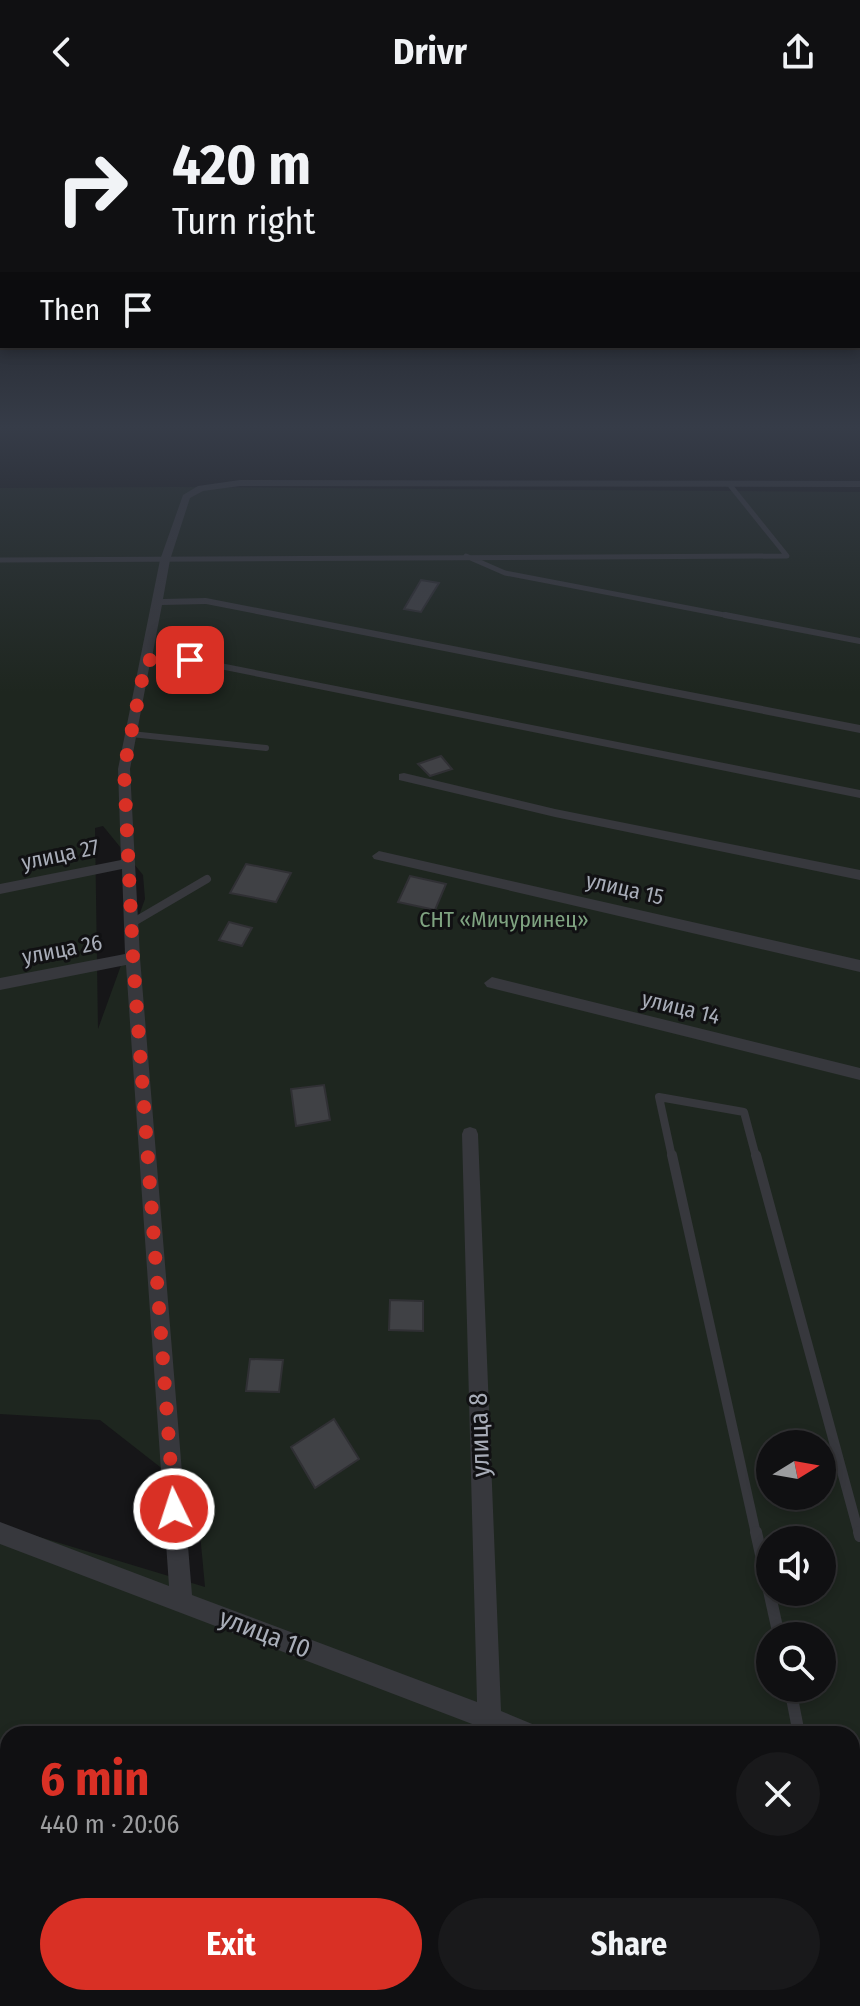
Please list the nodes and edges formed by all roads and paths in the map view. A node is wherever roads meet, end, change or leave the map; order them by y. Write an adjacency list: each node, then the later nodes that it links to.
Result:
1 (180, 514): 5 (street)
2 (753, 514): 3 (lane)
3 (462, 555): 5 (lane); 7 (lane)
4 (0, 560): 5 (lane)
5 (165, 560): 6 (street)
6 (157, 602): 8 (street); 9 (street)
7 (860, 641)
8 (146, 660): 10 (street); 13 (street)
9 (860, 729)
10 (131, 734): 11 (lane); 15 (street)
11 (266, 748)
12 (404, 777): 16 (street)
13 (860, 794)
14 (379, 856): 21 (street, улица 15)
15 (130, 863): 18 (street, улица 27); 19 (street)
16 (860, 875)
17 (207, 879): 19 (lane)
18 (0, 889)
19 (132, 923): 20 (street)
20 (133, 958): 23 (street, улица 26); 28 (street)
21 (860, 966)
22 (492, 983): 24 (street, улица 14)
23 (0, 984)
24 (860, 1074)
25 (470, 1134): 31 (street, улица 8)
26 (0, 1533): 28 (street, улица 10)
27 (860, 1536): 29 (lane)
28 (181, 1601): 31 (street, улица 10)
29 (776, 1622)
30 (793, 1702): 32 (lane)
31 (492, 1726)
32 (797, 1726)

